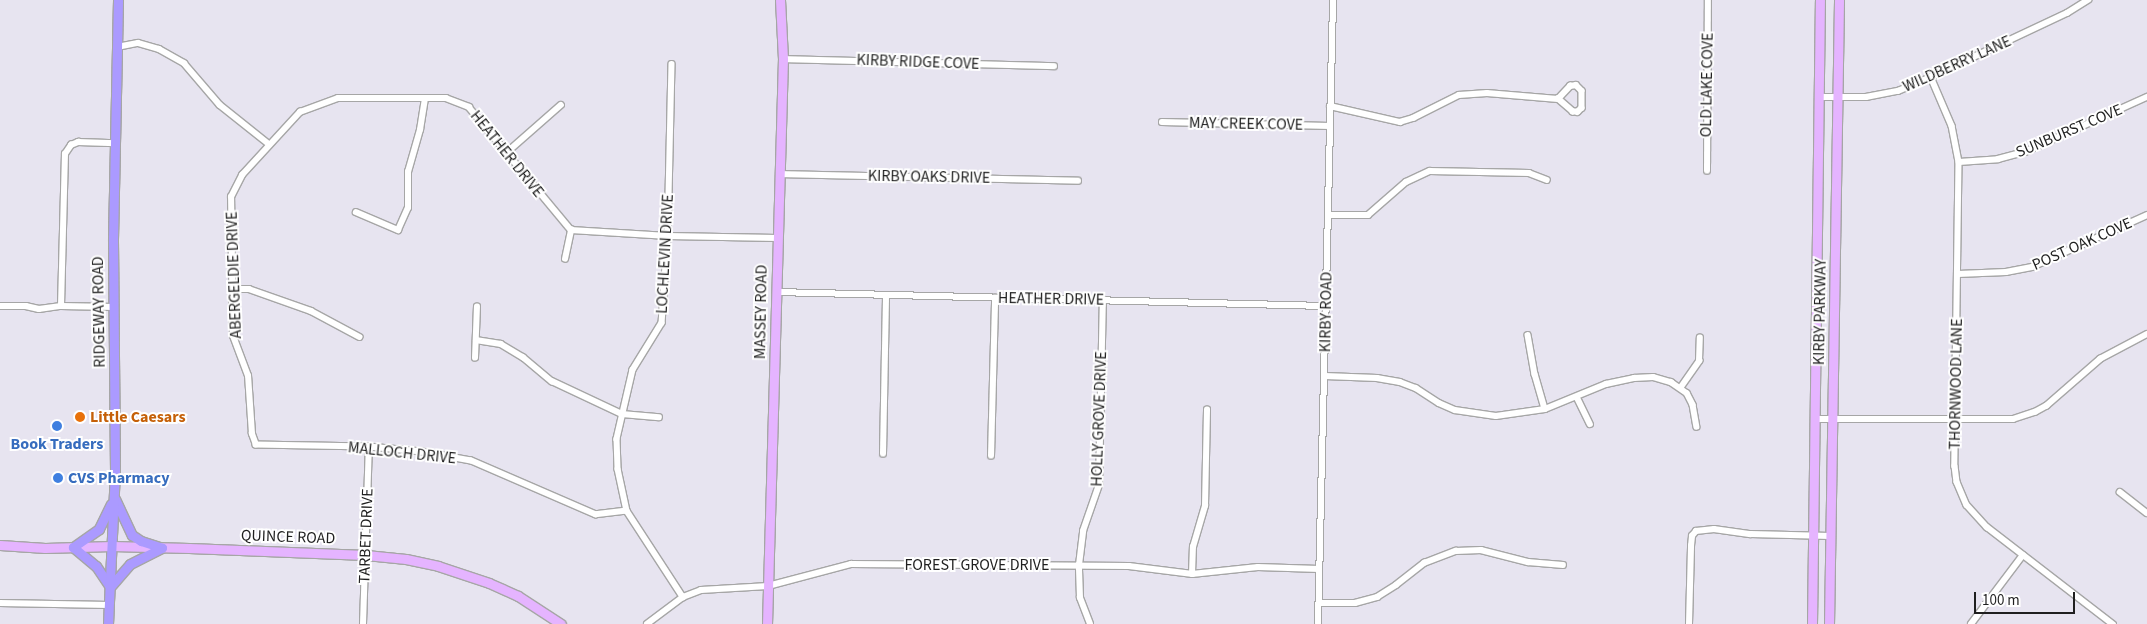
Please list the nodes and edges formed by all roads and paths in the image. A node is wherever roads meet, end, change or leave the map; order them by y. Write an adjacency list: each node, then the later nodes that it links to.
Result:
1 (118, 0): 8 (main road, RIDGEWAY ROAD)
2 (780, 0): 9 (main road, MASSEY ROAD)
3 (1333, 0): 19 (street, KIRBY ROAD)
4 (1708, 0): 26 (street, OLD LAKE COVE)
5 (1820, 0): 13 (main road, KIRBY PARKWAY)
6 (1839, 0): 14 (main road, KIRBY PARKWAY)
7 (2088, 0): 12 (street, WILDBERRY LANE)
8 (117, 47): 22 (main road, RIDGEWAY ROAD); 23 (street)
9 (782, 59): 11 (street, KIRBY RIDGE COVE); 27 (main road, MASSEY ROAD)
10 (672, 64): 34 (street, LOCHLEVIN DRIVE)
11 (1054, 66)
12 (1931, 77): 14 (street, WILDBERRY LANE); 25 (street, THORNWOOD LANE)
13 (1818, 97): 14 (street, WILDBERRY LANE); 61 (main road, KIRBY PARKWAY)
14 (1837, 97): 62 (main road, KIRBY PARKWAY)
15 (2147, 97): 25 (street, SUNBURST COVE)
16 (425, 99): 23 (street, HEATHER DRIVE); 24 (street, HEATHER DRIVE); 30 (street)
17 (1558, 99): 17 (street); 19 (street)
18 (561, 105): 24 (street)
19 (1330, 106): 21 (street, KIRBY ROAD)
20 (1162, 122): 21 (street, MAY CREEK COVE)
21 (1330, 126): 31 (street, KIRBY ROAD)
22 (116, 143): 44 (street); 46 (main road, RIDGEWAY ROAD)
23 (268, 144): 38 (street, ABERGELDIE DRIVE)
24 (505, 154): 33 (street, HEATHER DRIVE)
25 (1959, 162): 37 (street, THORNWOOD LANE)
26 (1706, 171)
27 (780, 174): 28 (street, KIRBY OAKS DRIVE); 35 (main road, MASSEY ROAD)
28 (1078, 180)
29 (1546, 180): 31 (street)
30 (356, 212)
31 (1328, 215): 45 (street, KIRBY ROAD)
32 (2147, 215): 37 (street, POST OAK COVE)
33 (571, 230): 34 (street); 36 (street)
34 (668, 236): 35 (street); 59 (street, LOCHLEVIN DRIVE)
35 (777, 238): 39 (main road, MASSEY ROAD)
36 (566, 258)
37 (1958, 274): 63 (street, THORNWOOD LANE)
38 (231, 289): 50 (street); 66 (street, ABERGELDIE DRIVE)
39 (776, 292): 40 (street, HEATHER DRIVE); 86 (main road, MASSEY ROAD)
40 (886, 296): 41 (street, HEATHER DRIVE); 68 (street)
41 (995, 298): 42 (street, HEATHER DRIVE); 69 (street)
42 (1104, 300): 45 (street, HEATHER DRIVE); 83 (street, HOLLY GROVE DRIVE)
43 (0, 306): 44 (street)
44 (61, 306): 46 (street)
45 (1326, 306): 54 (street, KIRBY ROAD)
46 (114, 307): 71 (main road, RIDGEWAY ROAD)
47 (477, 307): 52 (street)
48 (2147, 334): 63 (street)
49 (1528, 335): 57 (street)
50 (360, 338)
51 (1700, 338): 55 (street)
52 (476, 340): 53 (street); 59 (street)
53 (475, 358)
54 (1325, 376): 57 (street); 84 (street, KIRBY ROAD)
55 (1681, 388): 56 (street); 65 (street)
56 (1577, 397): 57 (street); 64 (street)
57 (1545, 409)
58 (1207, 410): 85 (street)
59 (622, 414): 60 (street); 72 (street, LOCHLEVIN DRIVE)
60 (659, 417)
61 (1816, 419): 62 (street); 74 (main road, KIRBY PARKWAY)
62 (1833, 419): 63 (street); 75 (main road, KIRBY PARKWAY)
63 (1956, 421): 81 (street, THORNWOOD LANE)
64 (1590, 424)
65 (1697, 426)
66 (256, 445): 67 (street, MALLOCH DRIVE)
67 (369, 447): 72 (street, MALLOCH DRIVE); 80 (street, TARBET DRIVE)
68 (883, 454)
69 (991, 456)
70 (2120, 492): 73 (street)
71 (114, 497): 77 (main road, RIDGEWAY ROAD); 78 (main road); 79 (main road)
72 (627, 511): 88 (street, LOCHLEVIN DRIVE)
73 (2147, 513)
74 (1814, 535): 75 (street); 100 (street); 101 (main road, KIRBY PARKWAY)
75 (1830, 536): 102 (main road, KIRBY PARKWAY)
76 (0, 545): 78 (main road, QUINCE ROAD)
77 (112, 546): 78 (main road, QUINCE ROAD); 79 (main road, QUINCE ROAD); 87 (main road, RIDGEWAY ROAD)
78 (72, 547): 87 (main road)
79 (162, 548): 80 (main road, QUINCE ROAD); 87 (main road)
80 (366, 555): 94 (street, TARBET DRIVE); 95 (main road, QUINCE ROAD)
81 (2023, 555): 92 (street, THORNWOOD LANE); 103 (street)
82 (1563, 564): 90 (street)
83 (1079, 565): 85 (street, FOREST GROVE DRIVE); 86 (street, FOREST GROVE DRIVE); 98 (street, HOLLY GROVE DRIVE)
84 (1319, 569): 85 (street, FOREST GROVE DRIVE); 90 (street, KIRBY ROAD)
85 (1192, 574)
86 (768, 586): 88 (street, FOREST GROVE DRIVE); 97 (main road, MASSEY ROAD)
87 (110, 587): 91 (main road, RIDGEWAY ROAD)
88 (683, 597): 96 (street, FOREST GROVE DRIVE)
89 (0, 603): 91 (street)
90 (1319, 603): 99 (street, KIRBY ROAD)
91 (109, 605): 93 (main road, RIDGEWAY ROAD)
92 (2109, 623)
93 (108, 624)
94 (363, 624)
95 (561, 624)
96 (646, 624)
97 (768, 624)
98 (1090, 624)
99 (1318, 624)
100 (1689, 624)
101 (1812, 624)
102 (1829, 624)
103 (1971, 624)

